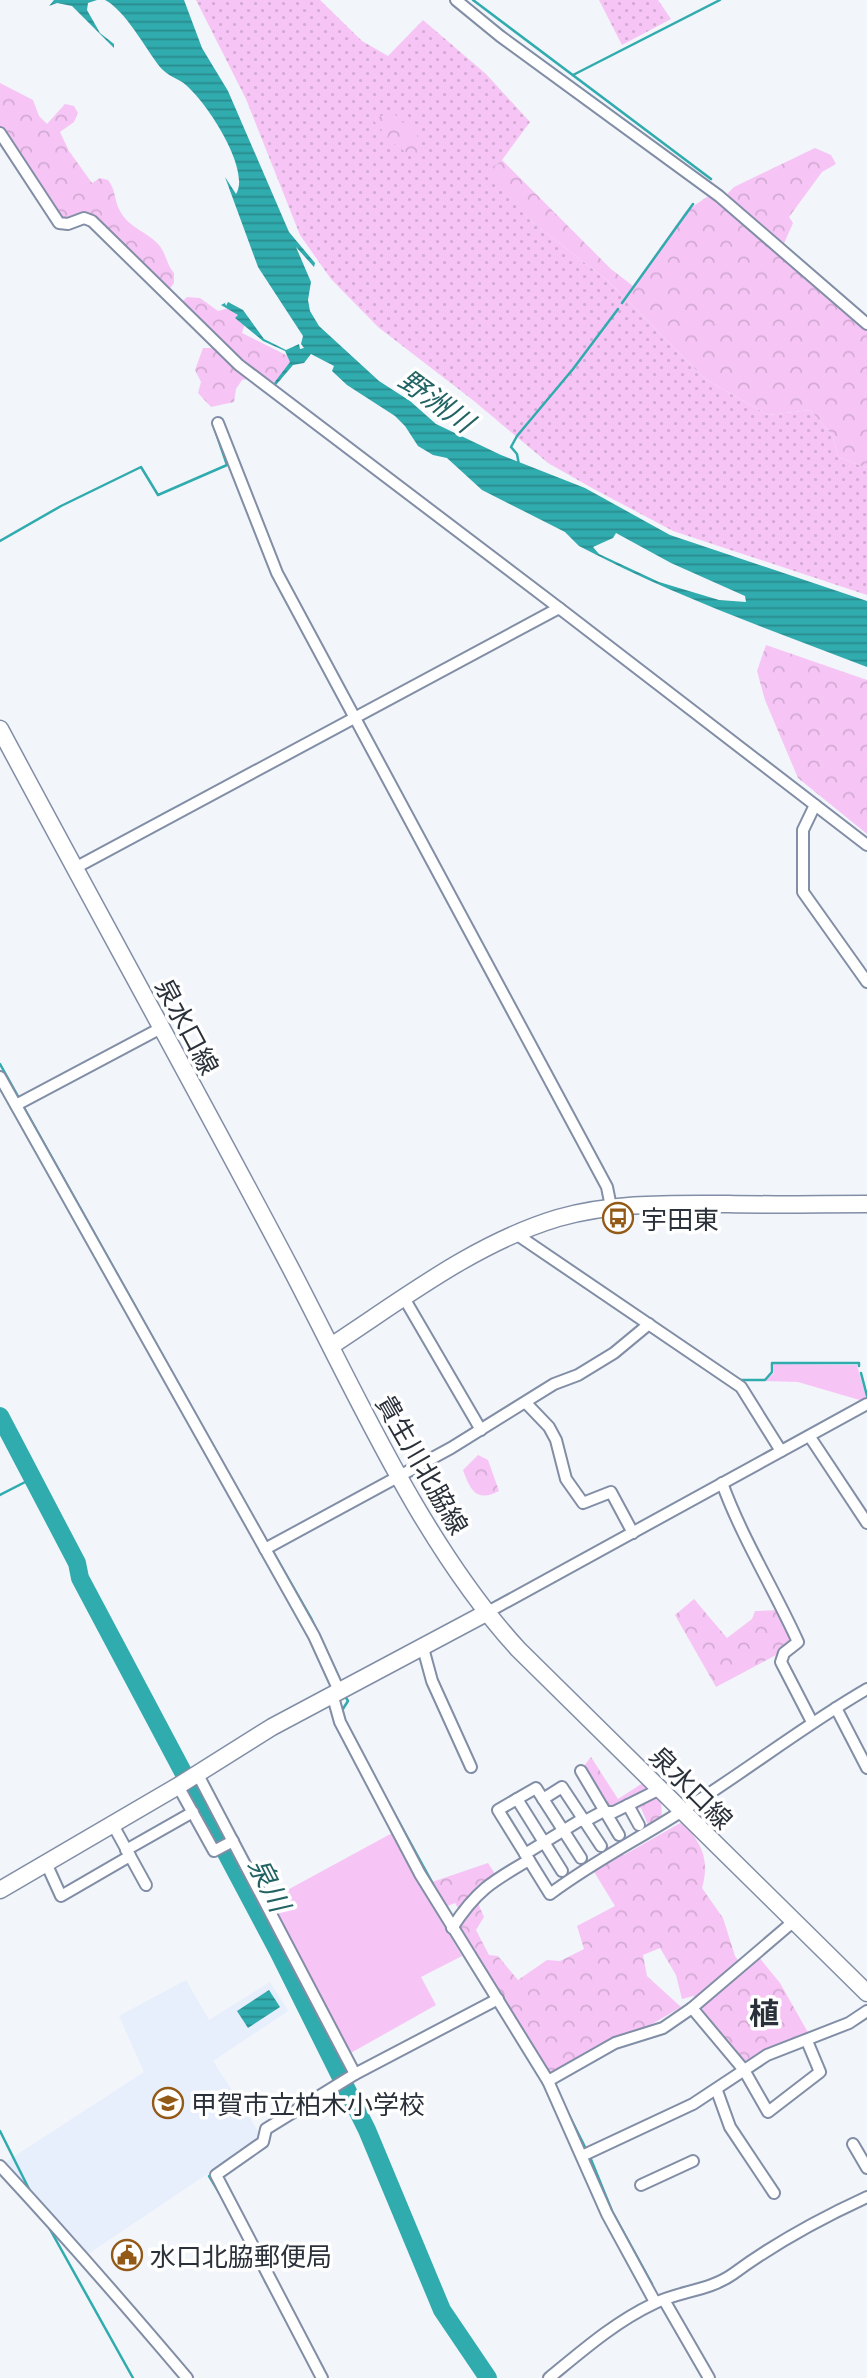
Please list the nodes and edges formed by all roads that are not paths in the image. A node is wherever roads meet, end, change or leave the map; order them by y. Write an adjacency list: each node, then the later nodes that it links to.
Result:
1 (456, 0): 3 (street)
2 (0, 133): 5 (street)
3 (867, 324)
4 (218, 423): 6 (street)
5 (559, 608): 6 (street); 8 (street)
6 (355, 717): 10 (street); 16 (street)
7 (0, 729): 10 (main road, 泉水口線)
8 (815, 805): 9 (street); 11 (street)
9 (867, 845)
10 (75, 869): 12 (main road, 泉水口線)
11 (867, 982)
12 (162, 1028): 14 (street); 20 (main road, 泉水口線)
13 (0, 1077): 14 (street)
14 (16, 1105): 30 (street)
15 (867, 1204): 16 (main road)
16 (611, 1207): 17 (main road)
17 (516, 1234): 18 (main road); 19 (street)
18 (404, 1298): 20 (main road); 23 (street)
19 (649, 1324): 21 (street); 25 (street)
20 (331, 1346): 26 (main road, 貴生川北脇線)
21 (526, 1403): 23 (street); 29 (street)
22 (867, 1404): 24 (street)
23 (481, 1430): 26 (street)
24 (810, 1437): 25 (street); 28 (street)
25 (781, 1451): 27 (street)
26 (400, 1475): 30 (street); 31 (main road, 貴生川北脇線)
27 (722, 1483): 29 (street); 36 (street)
28 (867, 1523)
29 (632, 1533): 31 (street)
30 (265, 1549): 34 (street)
31 (486, 1613): 32 (main road); 42 (main road, 泉水口線)
32 (423, 1648): 34 (main road); 37 (street)
33 (867, 1689): 35 (street)
34 (336, 1695): 40 (main road); 65 (street)
35 (836, 1708): 36 (street); 38 (street)
36 (813, 1722): 46 (street)
37 (471, 1767)
38 (867, 1768)
39 (581, 1771): 48 (street)
40 (197, 1773): 41 (main road); 54 (street)
41 (178, 1786): 47 (street); 50 (main road)
42 (660, 1789): 45 (street); 46 (main road, 泉水口線)
43 (517, 1799): 44 (street); 55 (street); 58 (street)
44 (543, 1799): 49 (street); 52 (street)
45 (628, 1805): 48 (street); 51 (street)
46 (682, 1811): 58 (street); 64 (main road, 泉水口線)
47 (193, 1812): 54 (street); 57 (street)
48 (606, 1812): 49 (street); 53 (street)
49 (584, 1821): 52 (street); 56 (street)
50 (113, 1825): 57 (street); 60 (main road)
51 (639, 1825)
52 (563, 1830): 55 (street); 59 (street)
53 (619, 1835)
54 (233, 1841): 72 (street)
55 (544, 1842): 58 (street); 61 (street)
56 (601, 1846)
57 (128, 1853): 60 (street); 62 (street)
58 (527, 1857): 65 (street)
59 (581, 1858)
60 (46, 1863): 63 (main road)
61 (562, 1871)
62 (146, 1885)
63 (0, 1890)
64 (794, 1921): 66 (main road, 泉水口線); 68 (street)
65 (452, 1928): 67 (street)
66 (867, 1993)
67 (498, 1998): 72 (street); 73 (street)
68 (692, 2008): 71 (street); 73 (street)
69 (867, 2011): 70 (street)
70 (807, 2041): 71 (street); 71 (street)
71 (744, 2070): 74 (street)
72 (352, 2076): 85 (street)
73 (548, 2081): 76 (street)
74 (717, 2091): 76 (street); 81 (street)
75 (853, 2144): 79 (street)
76 (584, 2155): 83 (street)
77 (693, 2161): 80 (street)
78 (0, 2166): 84 (street)
79 (867, 2168)
80 (641, 2185)
81 (774, 2193)
82 (867, 2197): 83 (street)
83 (660, 2301): 86 (street); 87 (street)
84 (187, 2378)
85 (322, 2378)
86 (549, 2378)
87 (709, 2378)

